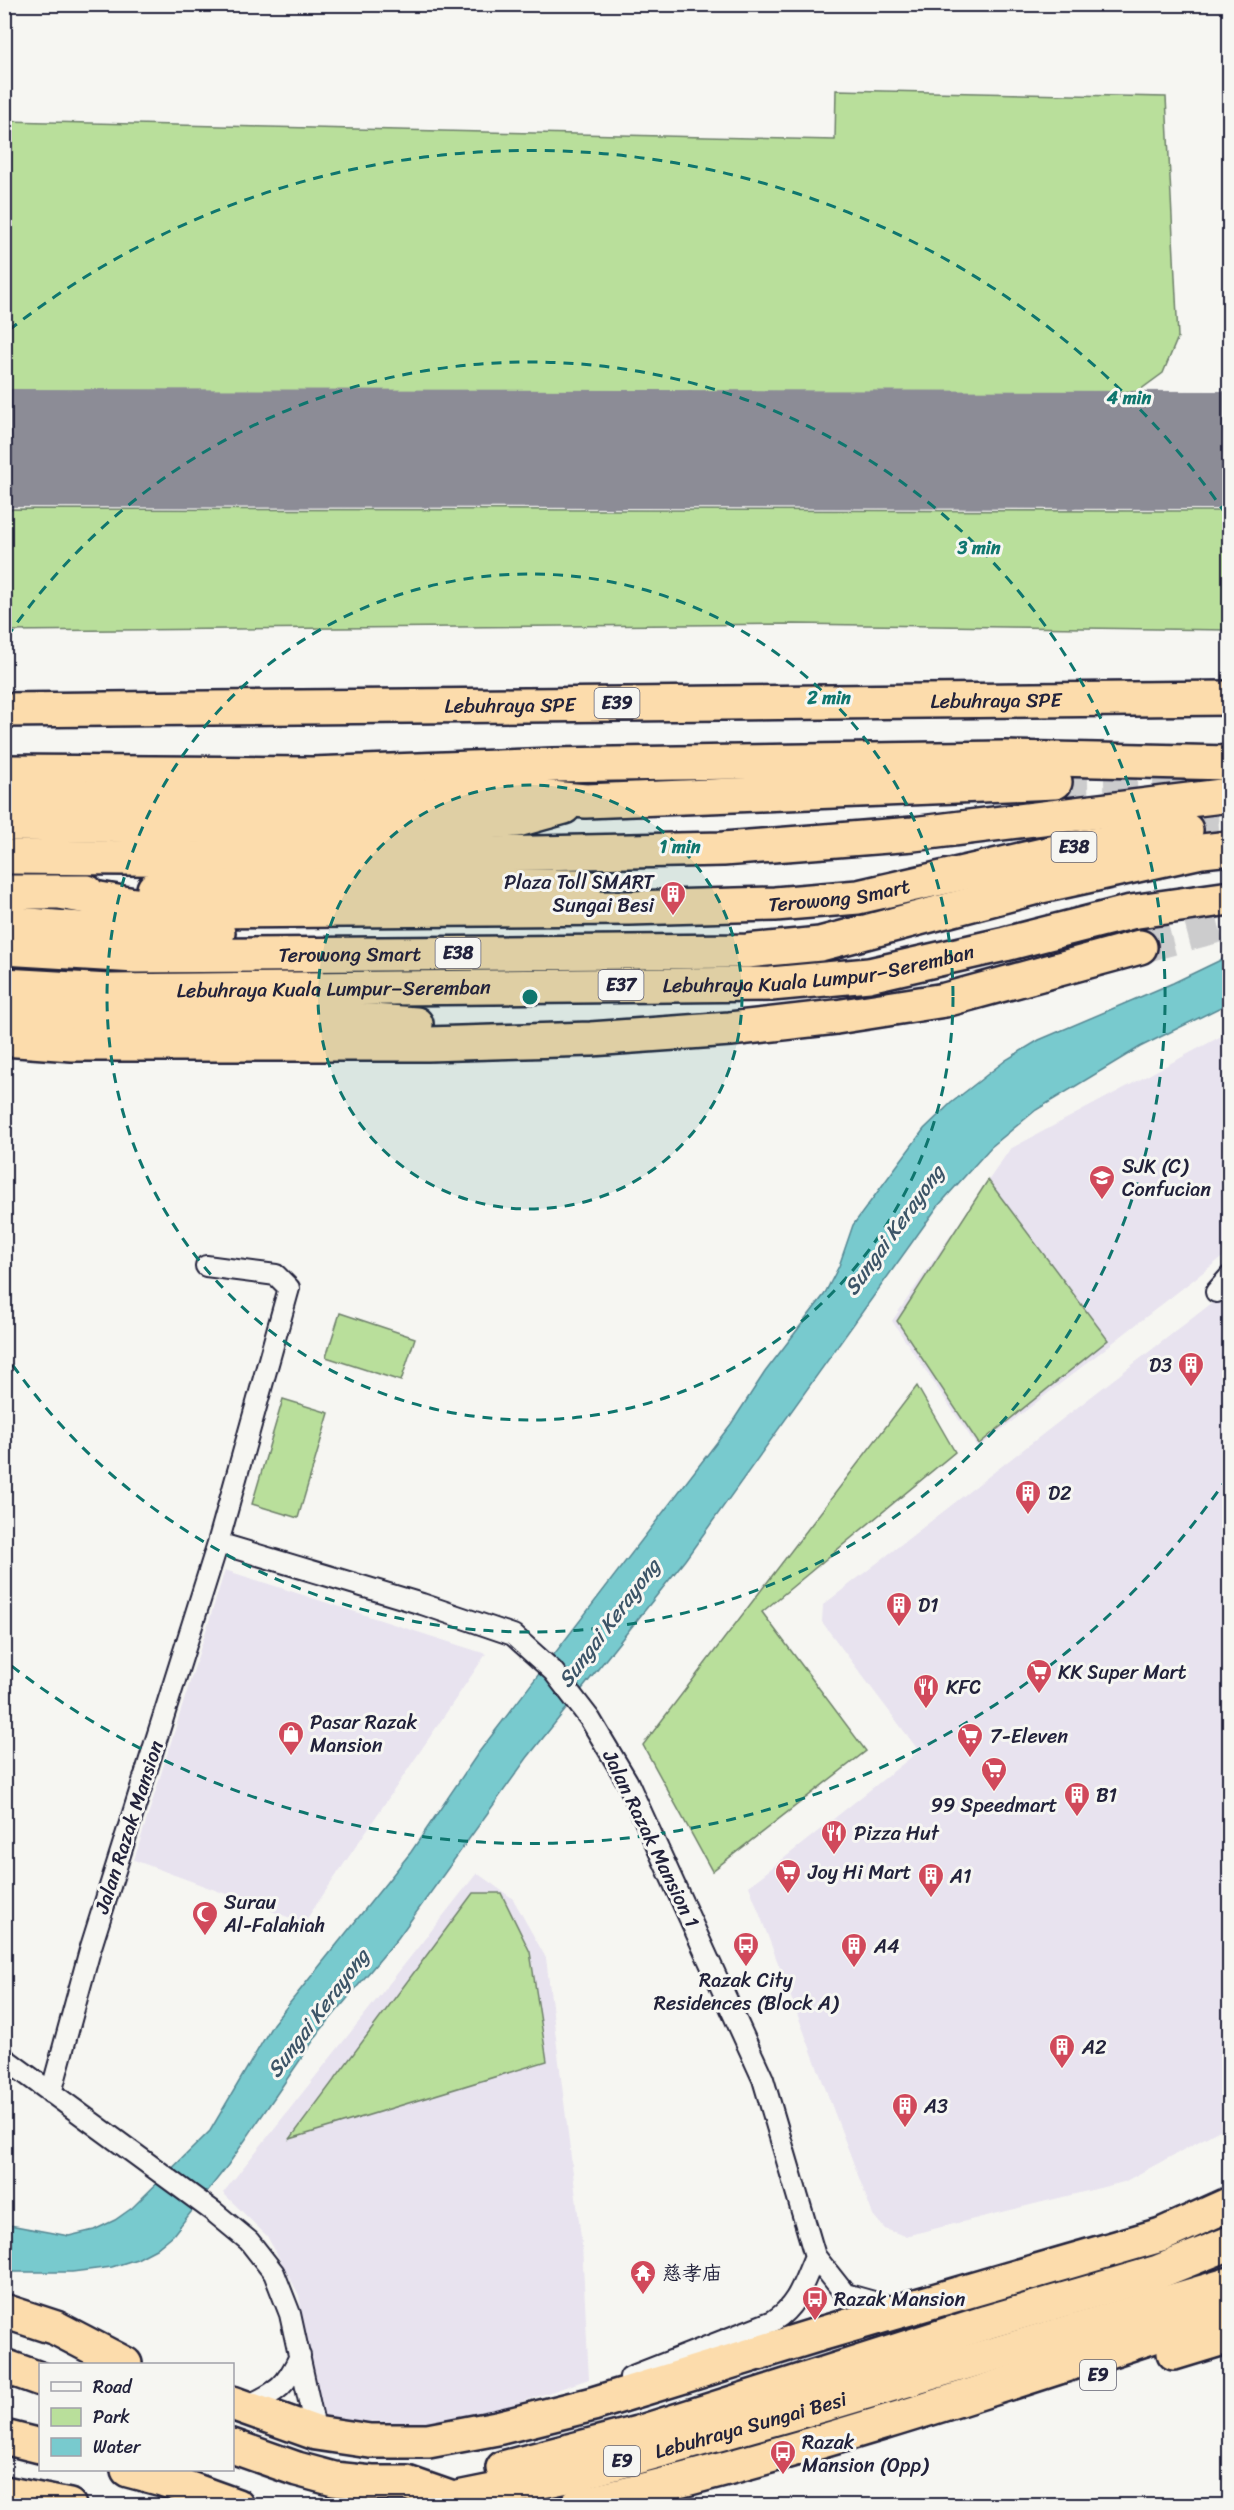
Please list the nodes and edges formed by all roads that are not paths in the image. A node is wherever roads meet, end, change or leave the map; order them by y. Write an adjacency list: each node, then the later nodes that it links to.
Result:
1 (1230, 686): 2 (highway, Lebuhraya SPE / E39)
2 (4, 697)
3 (1230, 698): 4 (highway, Lebuhraya SPE / E39)
4 (4, 710)
5 (1230, 763): 6 (highway)
6 (4, 772)
7 (1055, 782): 10 (highway)
8 (1230, 795): 14 (highway)
9 (4, 797): 10 (highway)
10 (586, 801): 11 (highway)
11 (4, 824)
12 (1186, 830): 15 (highway, Terowong Smart / E38)
13 (1230, 848): 17 (highway, Terowong Smart / E38)
14 (4, 857)
15 (4, 892)
16 (1230, 897): 21 (highway, Lebuhraya Kuala Lumpur–Seremban / E37)
17 (907, 919): 18 (highway, Terowong Smart / E38); 20 (highway, Terowong Smart / E38)
18 (4, 923)
19 (1140, 947): 24 (highway)
20 (4, 948)
21 (4, 985)
22 (4, 1013): 24 (highway)
23 (4, 1039): 24 (highway)
24 (591, 1039)
25 (206, 1266): 28 (street, Jalan Razak Mansion)
26 (1230, 1276): 27 (street)
27 (1216, 1292)
28 (218, 1543): 30 (street, Jalan Razak Mansion); 33 (street, Jalan Razak Mansion 1)
29 (4, 2058): 30 (street)
30 (51, 2093): 40 (street)
31 (1230, 2204): 35 (highway)
32 (1230, 2243): 53 (highway)
33 (815, 2256): 35 (street, Jalan Razak Mansion 1); 46 (street)
34 (1230, 2284): 53 (highway, Lebuhraya Sungai Besi / E9)
35 (904, 2310): 46 (highway)
36 (1230, 2311): 45 (highway, Lebuhraya Sungai Besi / E9)
37 (4, 2312): 42 (highway)
38 (4, 2334): 41 (highway)
39 (1230, 2336): 45 (highway, Lebuhraya Sungai Besi / E9)
40 (300, 2356): 47 (street); 48 (street)
41 (104, 2363)
42 (123, 2363)
43 (4, 2366): 44 (highway)
44 (39, 2379)
45 (963, 2398): 57 (highway, Lebuhraya Sungai Besi / E9)
46 (592, 2403): 48 (highway)
47 (239, 2405): 48 (highway)
48 (316, 2433)
49 (4, 2437): 50 (highway)
50 (39, 2446)
51 (234, 2447): 53 (highway, Lebuhraya Sungai Besi / E9)
52 (134, 2471): 56 (highway)
53 (406, 2483)
54 (4, 2493): 55 (highway)
55 (69, 2505)
56 (237, 2505)
57 (577, 2505)

